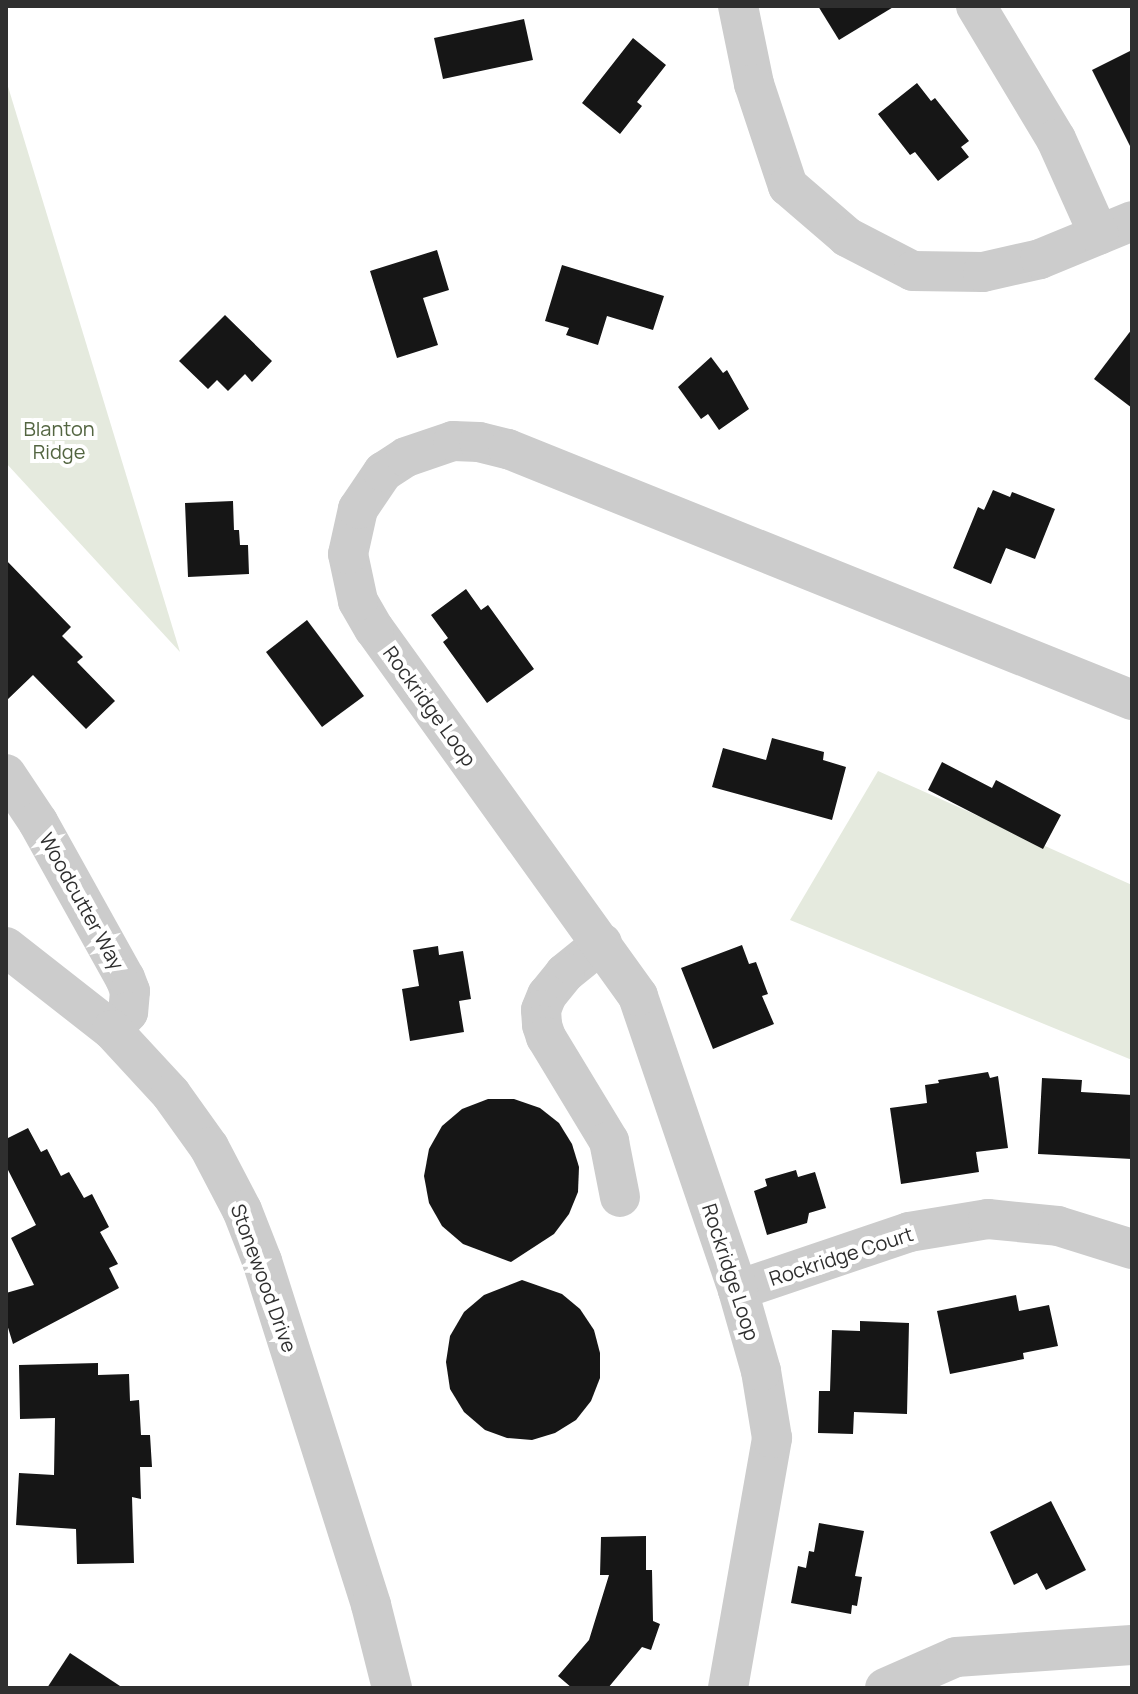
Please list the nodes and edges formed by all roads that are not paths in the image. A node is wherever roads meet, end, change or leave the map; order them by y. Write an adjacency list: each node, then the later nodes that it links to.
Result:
1 (738, 6): 3 (street)
2 (976, 6): 3 (street)
3 (1116, 228)
4 (1132, 700): 6 (street, Rockridge Loop)
5 (6, 774): 8 (street, Woodcutter Way)
6 (602, 943): 9 (street); 11 (street, Rockridge Loop)
7 (6, 947): 8 (street, Stonewood Drive)
8 (112, 1030): 14 (street, Stonewood Drive)
9 (620, 1197)
10 (1132, 1249): 11 (street, Rockridge Court)
11 (738, 1290): 13 (street, Rockridge Loop)
12 (1132, 1645): 15 (street)
13 (731, 1682)
14 (392, 1688)
15 (885, 1688)

